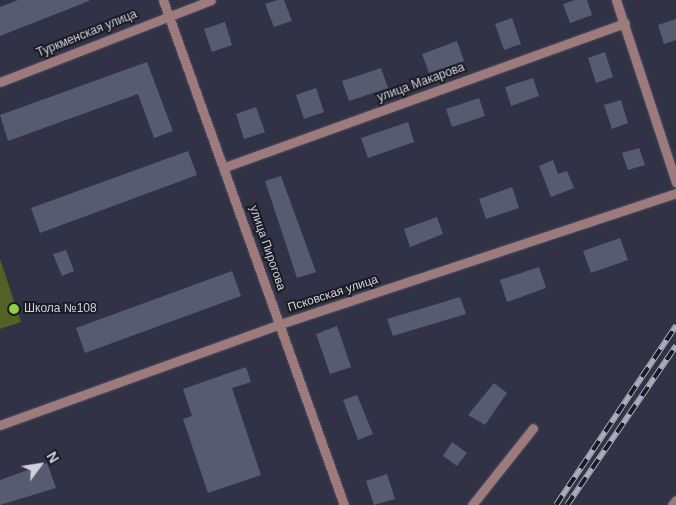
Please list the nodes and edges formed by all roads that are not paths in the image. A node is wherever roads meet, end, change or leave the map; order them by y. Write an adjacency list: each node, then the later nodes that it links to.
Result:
1 (163, 0): 4 (street, улица Пирогова)
2 (211, 0): 4 (street, Туркменская улица)
3 (616, 0): 5 (street)
4 (168, 16): 6 (street, Туркменская улица); 7 (street, улица Пирогова)
5 (625, 23): 7 (street, улица Макарова); 8 (street)
6 (0, 82)
7 (225, 167): 10 (street, улица Пирогова)
8 (676, 182)
9 (676, 193): 10 (street, Псковская улица)
10 (280, 324): 11 (street, Псковская улица); 14 (street, улица Пирогова)
11 (0, 425)
12 (533, 428): 15 (street)
13 (676, 500): 16 (street)
14 (344, 505)
15 (472, 505)
16 (672, 505)

